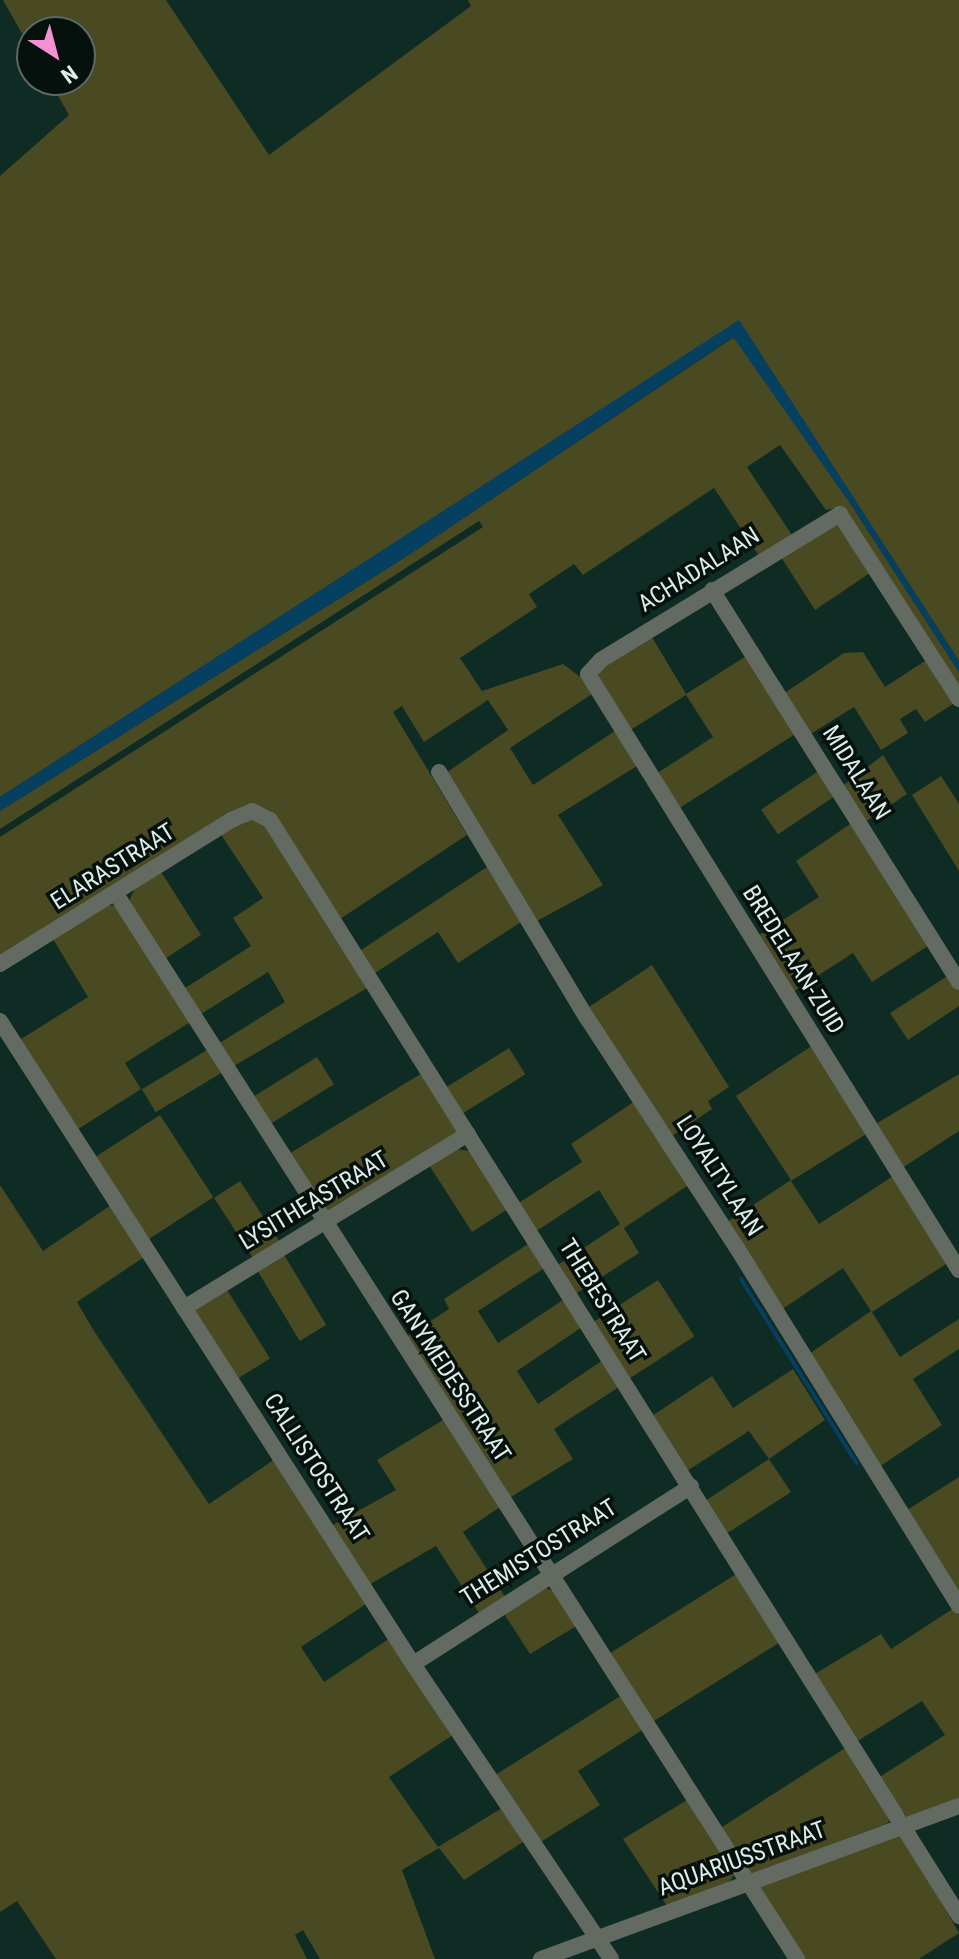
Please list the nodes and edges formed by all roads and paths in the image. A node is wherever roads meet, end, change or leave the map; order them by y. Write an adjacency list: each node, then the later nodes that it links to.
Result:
1 (712, 590): 2 (street, ACHADALAAN); 3 (street, ACHADALAAN); 8 (street, MIDALAAN)
2 (588, 674): 12 (street, BREDELAAN-ZUID)
3 (959, 699)
4 (439, 772): 16 (street, LOYALTYLAAN)
5 (252, 811): 6 (street, ELARASTRAAT); 10 (street, THEBESTRAAT)
6 (116, 894): 7 (street, ELARASTRAAT); 11 (street, GANYMEDESSTRAAT)
7 (0, 964)
8 (959, 982)
9 (0, 1021): 13 (street, CALLISTOSTRAAT)
10 (468, 1134): 11 (street, LYSITHEASTRAAT); 14 (street, THEBESTRAAT)
11 (324, 1224): 13 (street, LYSITHEASTRAAT); 15 (street, GANYMEDESSTRAAT)
12 (959, 1270)
13 (184, 1308): 17 (street, CALLISTOSTRAAT)
14 (691, 1486): 15 (street, THEMISTOSTRAAT); 19 (street, THEBESTRAAT)
15 (551, 1576): 17 (street, THEMISTOSTRAAT); 20 (street, GANYMEDESSTRAAT)
16 (959, 1606)
17 (413, 1664): 22 (street, CALLISTOSTRAAT)
18 (959, 1806): 19 (street, AQUARIUSSTRAAT)
19 (903, 1826): 20 (street, AQUARIUSSTRAAT); 21 (street, THEBESTRAAT)
20 (747, 1882): 22 (street, AQUARIUSSTRAAT); 25 (street, GANYMEDESSTRAAT)
21 (959, 1916)
22 (597, 1939): 23 (street, AQUARIUSSTRAAT); 24 (street, CALLISTOSTRAAT)
23 (541, 1959)
24 (611, 1959)
25 (797, 1959)

